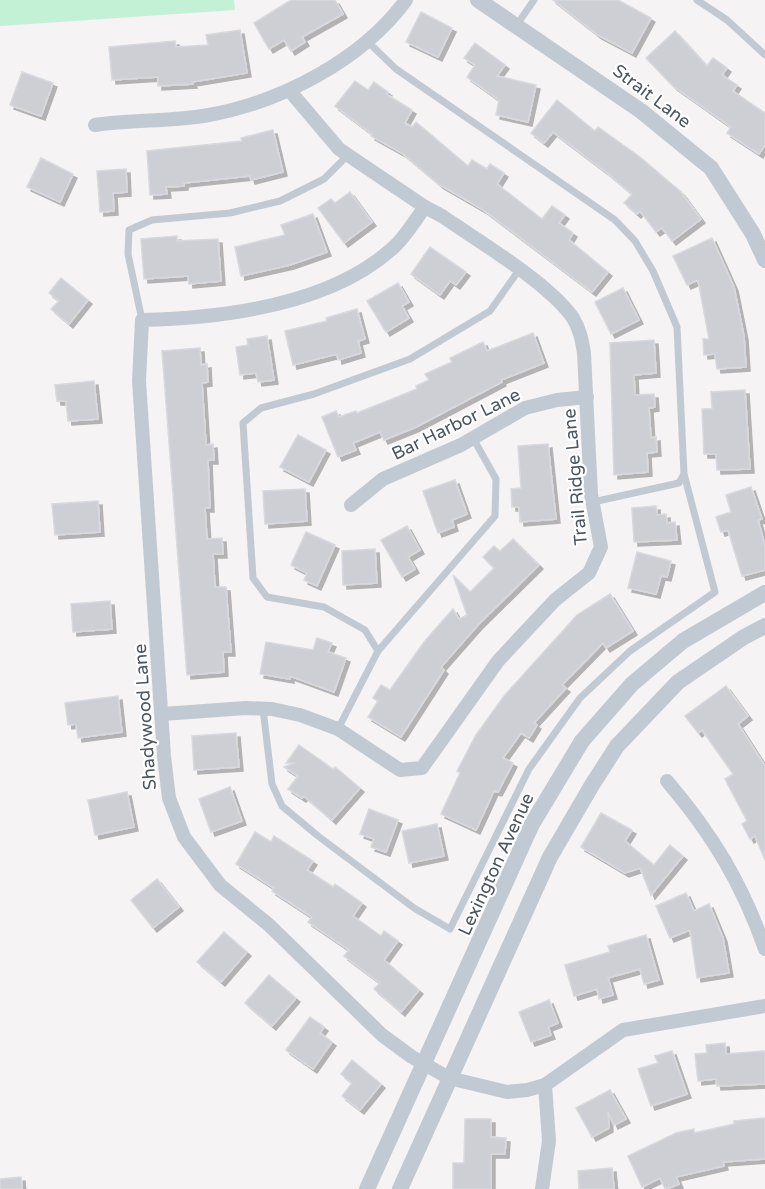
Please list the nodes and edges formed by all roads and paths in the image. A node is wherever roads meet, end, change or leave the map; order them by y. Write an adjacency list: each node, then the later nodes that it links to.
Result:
1 (406, 0): 6 (street)
2 (478, 0): 5 (street, Strait Lane)
3 (534, 0): 5 (lane)
4 (697, 0): 7 (lane)
5 (516, 26): 12 (street, Strait Lane)
6 (367, 41): 8 (street); 17 (lane)
7 (765, 55)
8 (289, 90): 9 (street); 10 (street, Trail Ridge Lane)
9 (95, 125)
10 (349, 154): 11 (street, Trail Ridge Lane); 14 (lane)
11 (425, 207): 13 (street, Trail Ridge Lane); 14 (street)
12 (765, 260)
13 (519, 270): 15 (street, Trail Ridge Lane); 22 (lane)
14 (142, 320): 24 (street, Shadywood Lane)
15 (587, 397): 16 (street, Bar Harbor Lane); 18 (street, Trail Ridge Lane)
16 (473, 438): 19 (street, Bar Harbor Lane); 22 (lane)
17 (684, 474): 18 (lane); 23 (lane)
18 (593, 502): 25 (street, Trail Ridge Lane)
19 (351, 505)
20 (765, 593): 29 (street, Lexington Avenue)
21 (765, 626): 30 (street)
22 (378, 651): 25 (lane)
23 (263, 709): 24 (street, Trail Ridge Lane); 25 (street, Trail Ridge Lane)
24 (162, 714): 29 (street, Shadywood Lane)
25 (338, 729)
26 (667, 781): 27 (street)
27 (765, 949)
28 (765, 1006): 31 (street, Shadywood Lane)
29 (422, 1063): 30 (street, Shadywood Lane); 32 (street, Lexington Avenue)
30 (449, 1078): 31 (street, Shadywood Lane); 33 (street)
31 (545, 1085): 34 (street)
32 (367, 1189)
33 (400, 1189)
34 (542, 1189)

